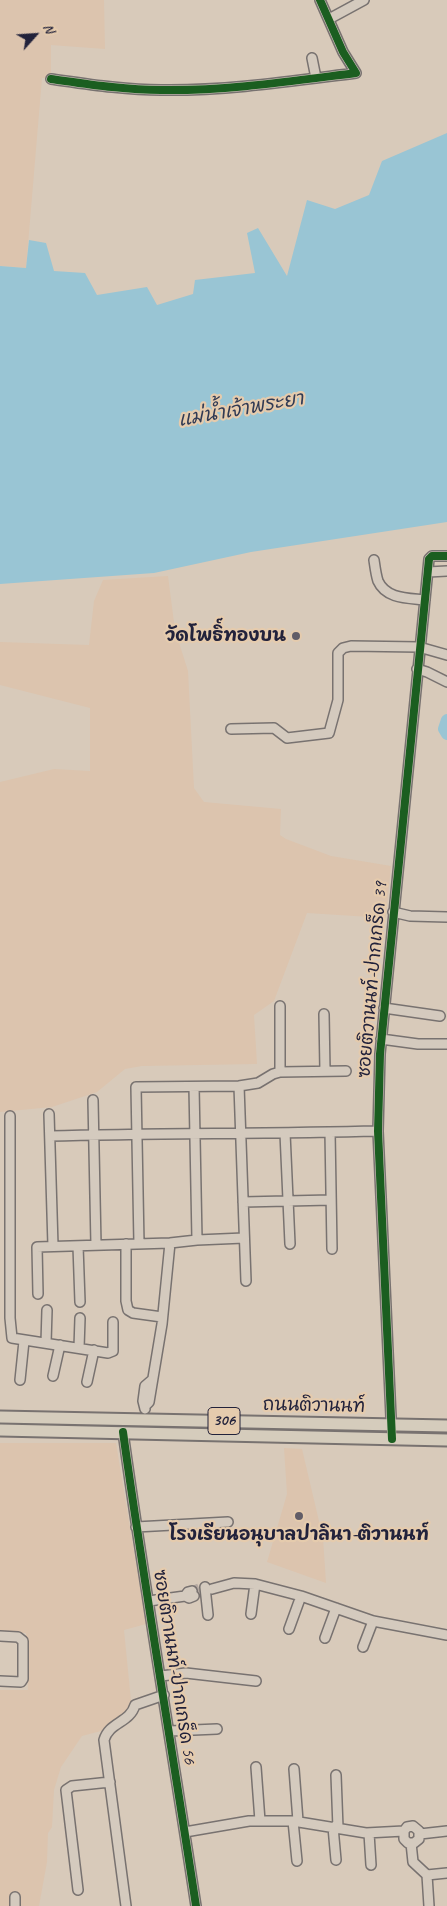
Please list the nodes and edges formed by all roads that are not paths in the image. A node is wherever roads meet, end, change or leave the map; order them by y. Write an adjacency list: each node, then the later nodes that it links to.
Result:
1 (320, 0): 3 (street)
2 (364, 0): 3 (street)
3 (329, 19): 5 (street)
4 (312, 58): 5 (street)
5 (316, 78): 6 (street)
6 (51, 80)
7 (447, 556): 10 (street)
8 (374, 560): 11 (street)
9 (447, 571): 10 (street)
10 (428, 572): 11 (street, ซอยติวานนท์-ปากเกร็ด 39)
11 (425, 600): 12 (street, ซอยติวานนท์-ปากเกร็ด 39)
12 (419, 647): 13 (street); 14 (street, ซอยติวานนท์-ปากเกร็ด 39); 16 (street)
13 (447, 654)
14 (417, 669): 15 (street); 17 (street, ซอยติวานนท์-ปากเกร็ด 39)
15 (447, 682)
16 (231, 729)
17 (393, 912): 18 (street); 20 (street, ซอยติวานนท์-ปากเกร็ด 39)
18 (447, 917)
19 (280, 1006): 27 (street)
20 (384, 1008): 22 (street); 23 (street, ซอยติวานนท์-ปากเกร็ด 39)
21 (324, 1014): 25 (street)
22 (440, 1016)
23 (381, 1039): 24 (street); 33 (street, ซอยติวานนท์-ปากเกร็ด 39)
24 (447, 1044)
25 (325, 1071): 26 (street); 27 (street)
26 (346, 1071)
27 (280, 1072): 28 (street)
28 (239, 1086): 29 (street); 38 (street)
29 (194, 1087): 35 (street); 37 (street)
30 (92, 1100): 39 (street)
31 (49, 1114): 40 (street)
32 (10, 1116): 45 (street)
33 (378, 1131): 34 (street); 78 (street, ซอยติวานนท์-ปากเกร็ด 39)
34 (330, 1132): 36 (street); 41 (street)
35 (195, 1133): 37 (street); 38 (street); 47 (street)
36 (285, 1133): 38 (street); 42 (street)
37 (137, 1134): 39 (street); 50 (street)
38 (241, 1134): 43 (street)
39 (93, 1135): 40 (street); 52 (street)
40 (50, 1136): 54 (street)
41 (331, 1200): 42 (street); 57 (street)
42 (288, 1201): 43 (street); 51 (street)
43 (243, 1202): 46 (street)
44 (0, 1211): 45 (street)
45 (10, 1211): 53 (street)
46 (244, 1238): 47 (street); 58 (street)
47 (197, 1240): 48 (street)
48 (170, 1243): 50 (street); 66 (street)
49 (126, 1244): 50 (street); 52 (street); 66 (street)
50 (139, 1244)
51 (290, 1244)
52 (96, 1245): 55 (street)
53 (10, 1246): 56 (street); 59 (street)
54 (53, 1246): 55 (street); 60 (street)
55 (78, 1246): 61 (street)
56 (0, 1247)
57 (332, 1248)
58 (246, 1281)
59 (5, 1292): 64 (street)
60 (38, 1294)
61 (80, 1302)
62 (46, 1310): 69 (street)
63 (0, 1318): 64 (street)
64 (10, 1318): 68 (street)
65 (80, 1318): 71 (street)
66 (162, 1318): 77 (street)
67 (113, 1322): 72 (street)
68 (24, 1341): 69 (street); 74 (street)
69 (46, 1343): 70 (street)
70 (60, 1345): 71 (street); 73 (street)
71 (79, 1348): 72 (street)
72 (94, 1350): 75 (street)
73 (53, 1376)
74 (20, 1380)
75 (87, 1382)
76 (0, 1417): 77 (main road, ถนนติวานนท์ / 306)
77 (144, 1419): 78 (main road, ถนนติวานนท์ / 306)
78 (392, 1425): 79 (main road, ถนนติวานนท์ / 306); 82 (street, ซอยติวานนท์-ปากเกร็ด 39)
79 (447, 1426)
80 (0, 1430): 81 (main road, ถนนติวานนท์ / 306)
81 (123, 1432): 82 (main road, ถนนติวานนท์ / 306); 85 (street, ซอยติวานนท์-ปากเกร็ด 56)
82 (392, 1438): 83 (main road, ถนนติวานนท์ / 306)
83 (447, 1440)
84 (228, 1522): 85 (street)
85 (136, 1527): 89 (street, ซอยติวานนท์-ปากเกร็ด 56)
86 (255, 1584): 87 (street); 88 (street); 91 (street)
87 (199, 1592): 89 (street); 92 (street)
88 (301, 1596): 90 (street); 94 (street)
89 (149, 1602): 99 (street, ซอยติวานนท์-ปากเกร็ด 56)
90 (336, 1608): 93 (street); 97 (street)
91 (251, 1614)
92 (208, 1615)
93 (373, 1621): 95 (street); 98 (street)
94 (289, 1629)
95 (447, 1635)
96 (0, 1636): 100 (street)
97 (325, 1638)
98 (363, 1646)
99 (161, 1676): 101 (street); 102 (street, ซอยติวานนท์-ปากเกร็ด 56)
100 (0, 1681)
101 (256, 1681)
102 (164, 1695): 104 (street, ซอยติวานนท์-ปากเกร็ด 56); 108 (street)
103 (217, 1729): 104 (street)
104 (170, 1731): 114 (street, ซอยติวานนท์-ปากเกร็ด 56)
105 (256, 1768): 109 (street)
106 (294, 1769): 110 (street)
107 (336, 1775): 111 (street)
108 (110, 1782): 123 (street); 124 (street)
109 (260, 1821): 110 (street); 114 (street)
110 (296, 1821): 111 (street); 119 (street)
111 (335, 1828): 115 (street); 118 (street)
112 (404, 1831): 115 (street); 116 (street); 117 (street)
113 (447, 1831): 116 (street)
114 (185, 1832): 125 (street, ซอยติวานนท์-ปากเกร็ด 56)
115 (369, 1833): 120 (street)
116 (420, 1834): 117 (street)
117 (411, 1843): 122 (street)
118 (336, 1860)
119 (297, 1861)
120 (371, 1865)
121 (447, 1873): 122 (street)
122 (427, 1875): 126 (street)
123 (78, 1890)
124 (126, 1906)
125 (196, 1906)
126 (429, 1906)

